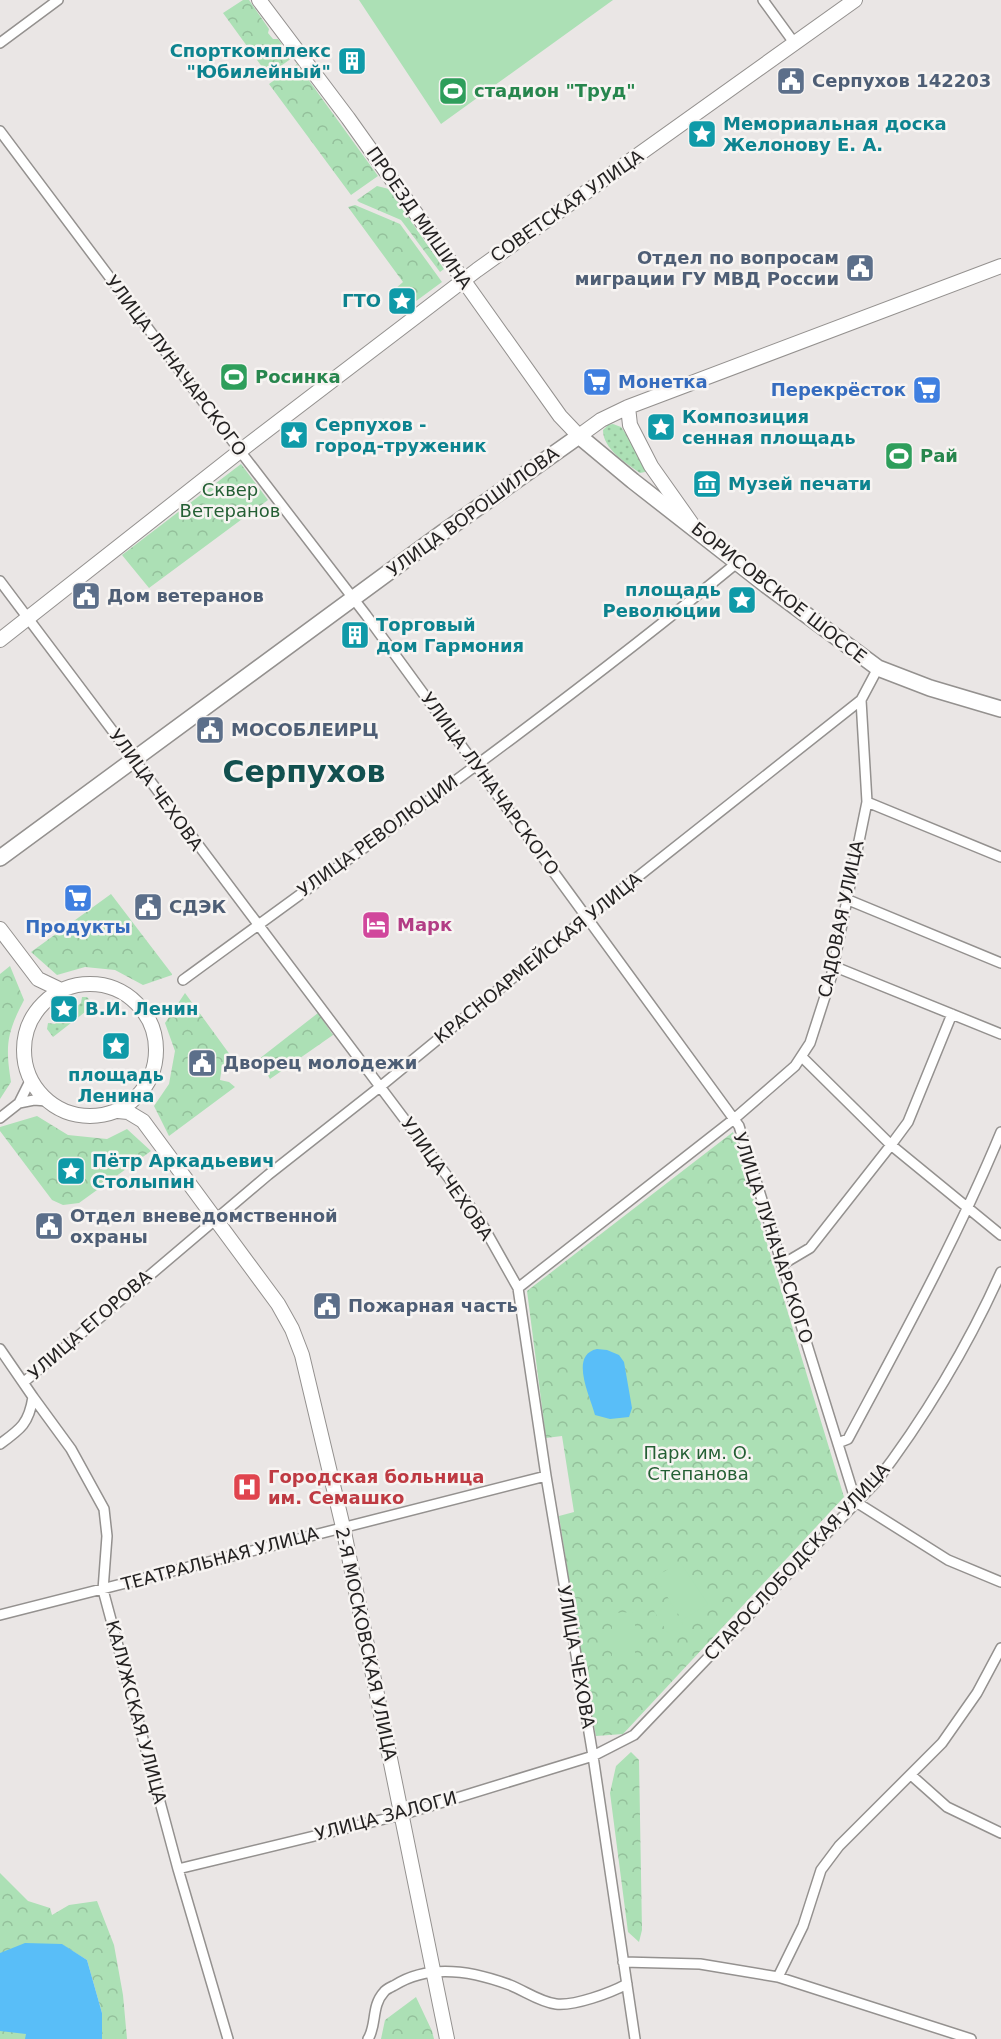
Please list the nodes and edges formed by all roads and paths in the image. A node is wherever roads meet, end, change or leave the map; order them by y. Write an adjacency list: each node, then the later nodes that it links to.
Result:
1 (57, 0): 5 (street)
2 (259, 0): 9 (street, ПРОЕЗД МИШИНА)
3 (763, 0): 6 (street)
4 (855, 0): 6 (street, СОВЕТСКАЯ УЛИЦА)
5 (0, 44)
6 (795, 44): 9 (street, СОВЕТСКАЯ УЛИЦА)
7 (0, 130): 12 (street, УЛИЦА ЛУНАЧАРСКОГО)
8 (1001, 266): 10 (street, УЛИЦА ВОРОШИЛОВА)
9 (463, 281): 11 (street, ПРОЕЗД МИШИНА); 12 (street, СОВЕТСКАЯ УЛИЦА)
10 (628, 407): 11 (street, УЛИЦА ВОРОШИЛОВА); 13 (street)
11 (579, 436): 14 (main road, БОРИСОВСКОЕ ШОССЕ); 18 (main road, УЛИЦА ВОРОШИЛОВА)
12 (240, 451): 18 (street, УЛИЦА ЛУНАЧАРСКОГО); 19 (street, СОВЕТСКАЯ УЛИЦА)
13 (651, 466): 14 (street); 15 (street)
14 (633, 481): 15 (main road, БОРИСОВСКОЕ ШОССЕ)
15 (695, 528): 16 (main road, БОРИСОВСКОЕ ШОССЕ)
16 (738, 562): 21 (main road, БОРИСОВСКОЕ ШОССЕ); 25 (street, УЛИЦА РЕВОЛЮЦИИ)
17 (0, 581): 19 (street, УЛИЦА ЧЕХОВА)
18 (354, 598): 24 (main road, УЛИЦА ВОРОШИЛОВА); 25 (street, УЛИЦА ЛУНАЧАРСКОГО)
19 (28, 618): 20 (street, СОВЕТСКАЯ УЛИЦА); 24 (street, УЛИЦА ЧЕХОВА)
20 (0, 640)
21 (878, 668): 22 (street); 23 (main road, БОРИСОВСКОЕ ШОССЕ)
22 (861, 699): 26 (street, САДОВАЯ УЛИЦА); 30 (street, КРАСНОАРМЕЙСКАЯ УЛИЦА)
23 (1001, 709)
24 (134, 760): 28 (main road, УЛИЦА ВОРОШИЛОВА); 31 (street, УЛИЦА ЧЕХОВА)
25 (475, 765): 30 (street, УЛИЦА ЛУНАЧАРСКОГО); 31 (street, УЛИЦА РЕВОЛЮЦИИ)
26 (867, 802): 27 (street); 29 (street, САДОВАЯ УЛИЦА)
27 (1001, 857)
28 (0, 858)
29 (846, 898): 33 (street); 34 (street, САДОВАЯ УЛИЦА)
30 (587, 917): 43 (street, КРАСНОАРМЕЙСКАЯ УЛИЦА); 49 (street, УЛИЦА ЛУНАЧАРСКОГО)
31 (257, 925): 36 (street, УЛИЦА РЕВОЛЮЦИИ); 43 (street, УЛИЦА ЧЕХОВА)
32 (0, 929): 35 (street)
33 (1001, 963)
34 (834, 966): 39 (street); 41 (street, САДОВАЯ УЛИЦА)
35 (38, 979): 37 (street); 38 (street)
36 (183, 980)
37 (62, 990): 38 (street); 44 (street)
38 (41, 1004): 42 (street)
39 (952, 1014): 40 (street); 52 (street)
40 (1001, 1034)
41 (802, 1057): 49 (street, САДОВАЯ УЛИЦА); 52 (street)
42 (31, 1080): 45 (street); 46 (street)
43 (381, 1086): 54 (street, КРАСНОАРМЕЙСКАЯ УЛИЦА); 58 (street, УЛИЦА ЧЕХОВА)
44 (140, 1094): 47 (street); 50 (street)
45 (47, 1101): 46 (street); 47 (street)
46 (19, 1103): 48 (street)
47 (118, 1111): 50 (street)
48 (0, 1118)
49 (734, 1119): 56 (street, УЛИЦА ЛУНАЧАРСКОГО); 58 (street, САДОВАЯ УЛИЦА)
50 (143, 1121): 54 (street, 2-Я МОСКОВСКАЯ УЛИЦА)
51 (1001, 1132): 53 (street)
52 (891, 1145): 53 (street); 56 (street)
53 (966, 1206): 55 (street); 62 (street)
54 (216, 1217): 60 (street, УЛИЦА ЕГОРОВА); 66 (street, 2-Я МОСКОВСКАЯ УЛИЦА)
55 (1001, 1235)
56 (783, 1264): 62 (street, УЛИЦА ЛУНАЧАРСКОГО)
57 (1001, 1272): 65 (street, СТАРОСЛОБОДСКАЯ УЛИЦА)
58 (518, 1288): 64 (street, УЛИЦА ЧЕХОВА)
59 (0, 1349): 60 (street)
60 (24, 1382): 61 (street, УЛИЦА ЕГОРОВА)
61 (33, 1397): 63 (street, УЛИЦА ЕГОРОВА); 68 (street, КАЛУЖСКАЯ УЛИЦА)
62 (838, 1443): 65 (street, УЛИЦА ЛУНАЧАРСКОГО)
63 (0, 1444)
64 (546, 1476): 66 (street, ТЕАТРАЛЬНАЯ УЛИЦА); 71 (street, УЛИЦА ЧЕХОВА)
65 (856, 1502): 67 (street); 71 (street, СТАРОСЛОБОДСКАЯ УЛИЦА)
66 (343, 1527): 68 (street, ТЕАТРАЛЬНАЯ УЛИЦА); 73 (street, 2-Я МОСКОВСКАЯ УЛИЦА)
67 (1001, 1582)
68 (103, 1590): 69 (street, ТЕАТРАЛЬНАЯ УЛИЦА); 75 (street, КАЛУЖСКАЯ УЛИЦА)
69 (0, 1615)
70 (1001, 1648): 72 (street)
71 (593, 1756): 73 (street, УЛИЦА ЗАЛОГИ); 76 (street, УЛИЦА ЧЕХОВА)
72 (911, 1775): 74 (street); 78 (street)
73 (401, 1815): 75 (street, УЛИЦА ЗАЛОГИ); 77 (street, 2-Я МОСКОВСКАЯ УЛИЦА)
74 (1001, 1833)
75 (178, 1869): 80 (street, КАЛУЖСКАЯ УЛИЦА)
76 (623, 1962): 78 (street); 79 (street, УЛИЦА ЧЕХОВА)
77 (433, 1972): 79 (street); 81 (street); 82 (street, 2-Я МОСКОВСКАЯ УЛИЦА)
78 (778, 1977): 84 (street)
79 (627, 1984): 83 (street, УЛИЦА ЧЕХОВА)
80 (228, 2039)
81 (368, 2039)
82 (447, 2039)
83 (635, 2039)
84 (971, 2039)

